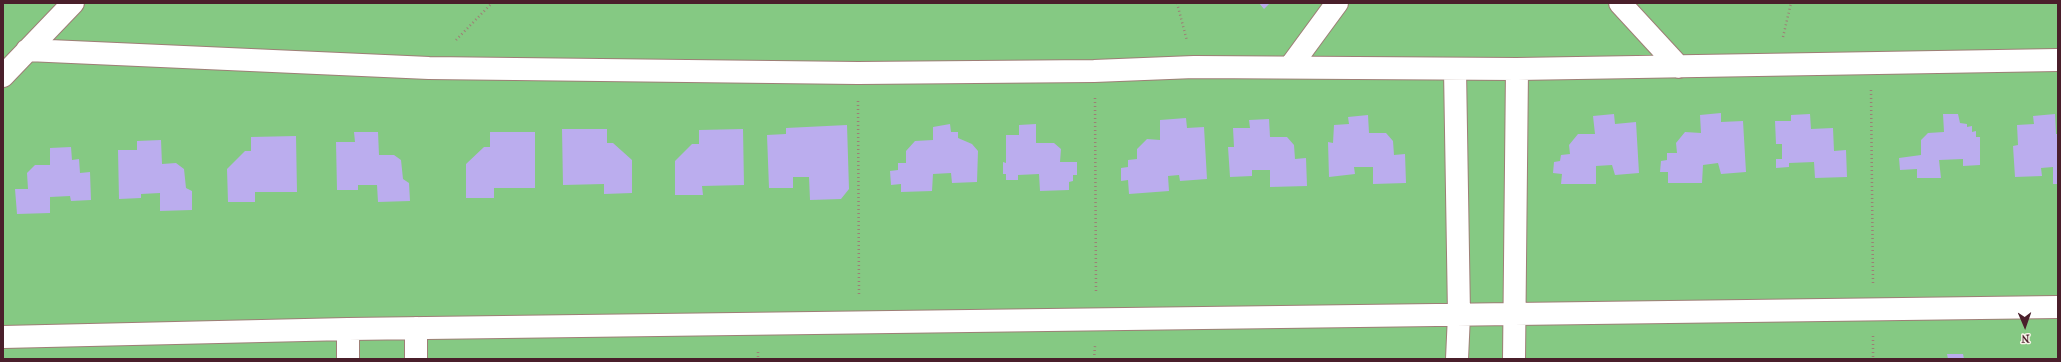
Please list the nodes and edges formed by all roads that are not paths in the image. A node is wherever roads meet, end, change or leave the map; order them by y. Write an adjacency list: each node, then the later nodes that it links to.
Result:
1 (74, 3): 4 (street)
2 (1337, 3): 6 (street)
3 (1620, 3): 7 (street)
4 (28, 50): 6 (street); 10 (street)
5 (2058, 60): 7 (street)
6 (1290, 67): 8 (street)
7 (1679, 67): 9 (street)
8 (1455, 69): 9 (street); 12 (street)
9 (1517, 69): 13 (street)
10 (3, 76)
11 (2058, 307): 13 (street)
12 (1459, 314): 13 (street); 14 (street); 19 (street)
13 (1515, 314): 20 (street)
14 (416, 328): 15 (street); 18 (street)
15 (348, 329): 16 (street); 17 (street)
16 (3, 338)
17 (348, 359)
18 (416, 359)
19 (1457, 359)
20 (1514, 359)

